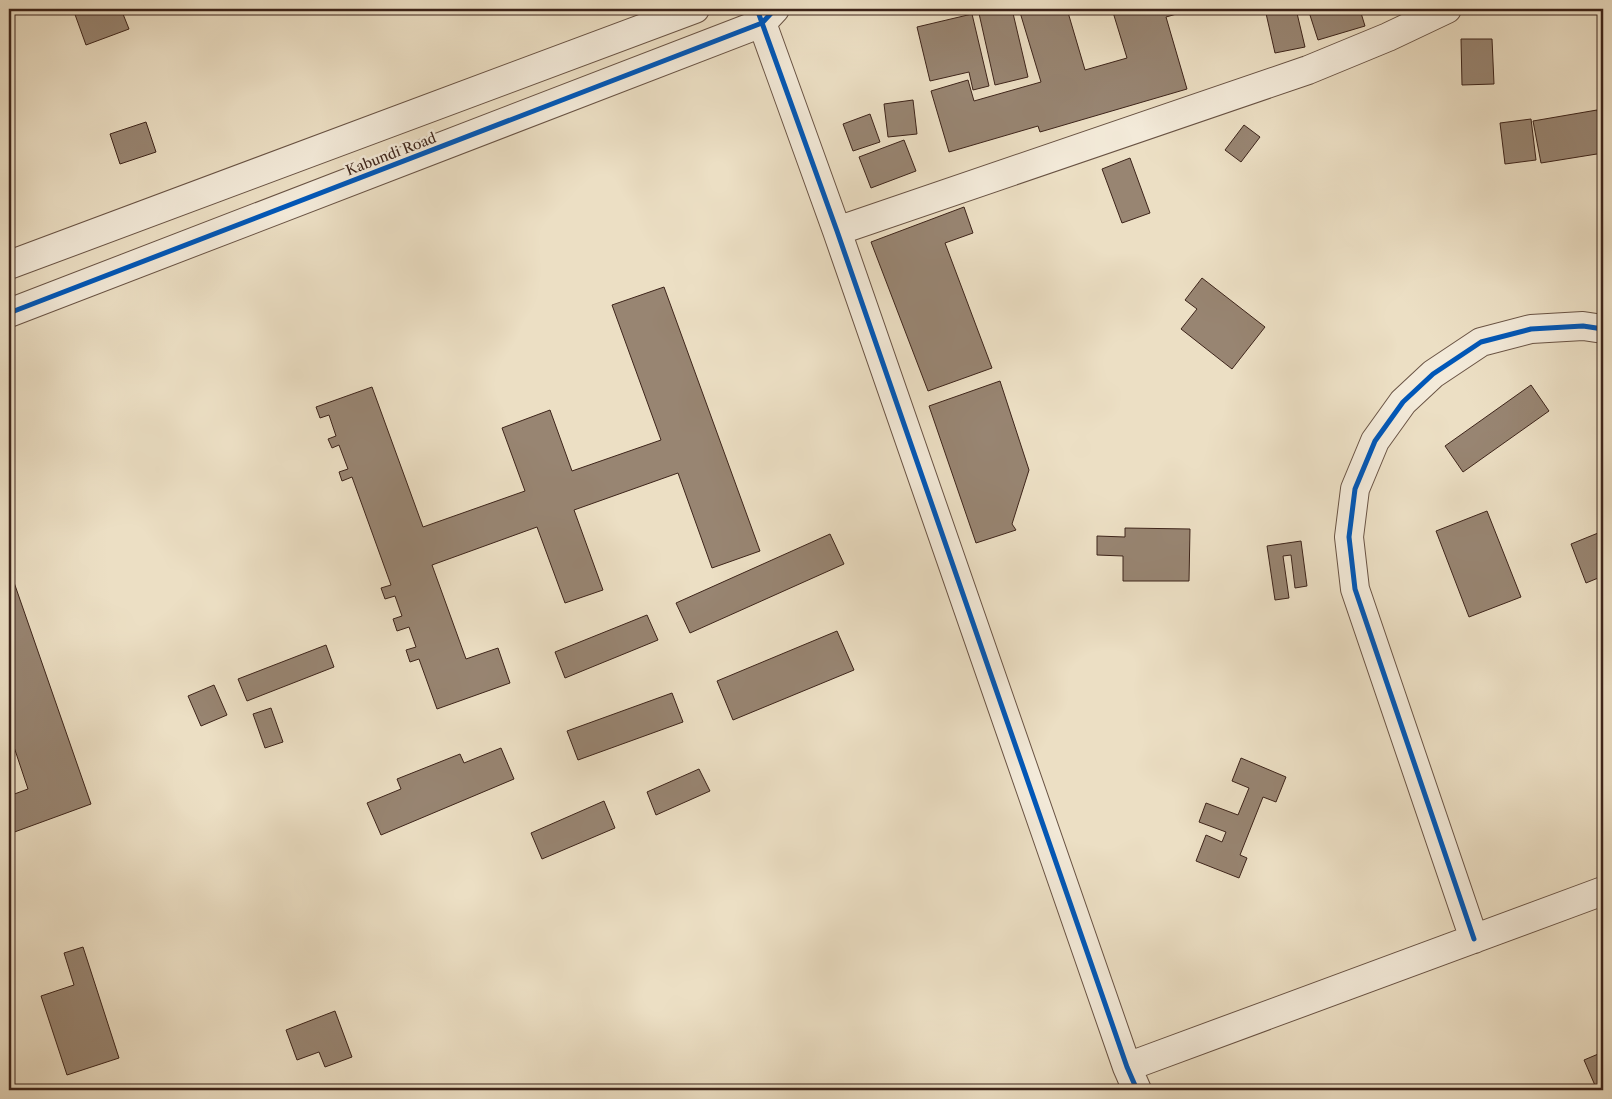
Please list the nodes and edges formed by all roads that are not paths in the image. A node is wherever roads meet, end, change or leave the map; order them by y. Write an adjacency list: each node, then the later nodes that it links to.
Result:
1 (695, 9): 5 (street)
2 (1447, 9): 4 (street)
3 (765, 14): 4 (street); 6 (street, Kabundi Road)
4 (837, 231): 10 (street)
5 (9, 265)
6 (9, 313)
7 (1603, 329): 9 (street)
8 (1603, 891): 9 (street)
9 (1474, 939): 10 (street)
10 (1132, 1079)

